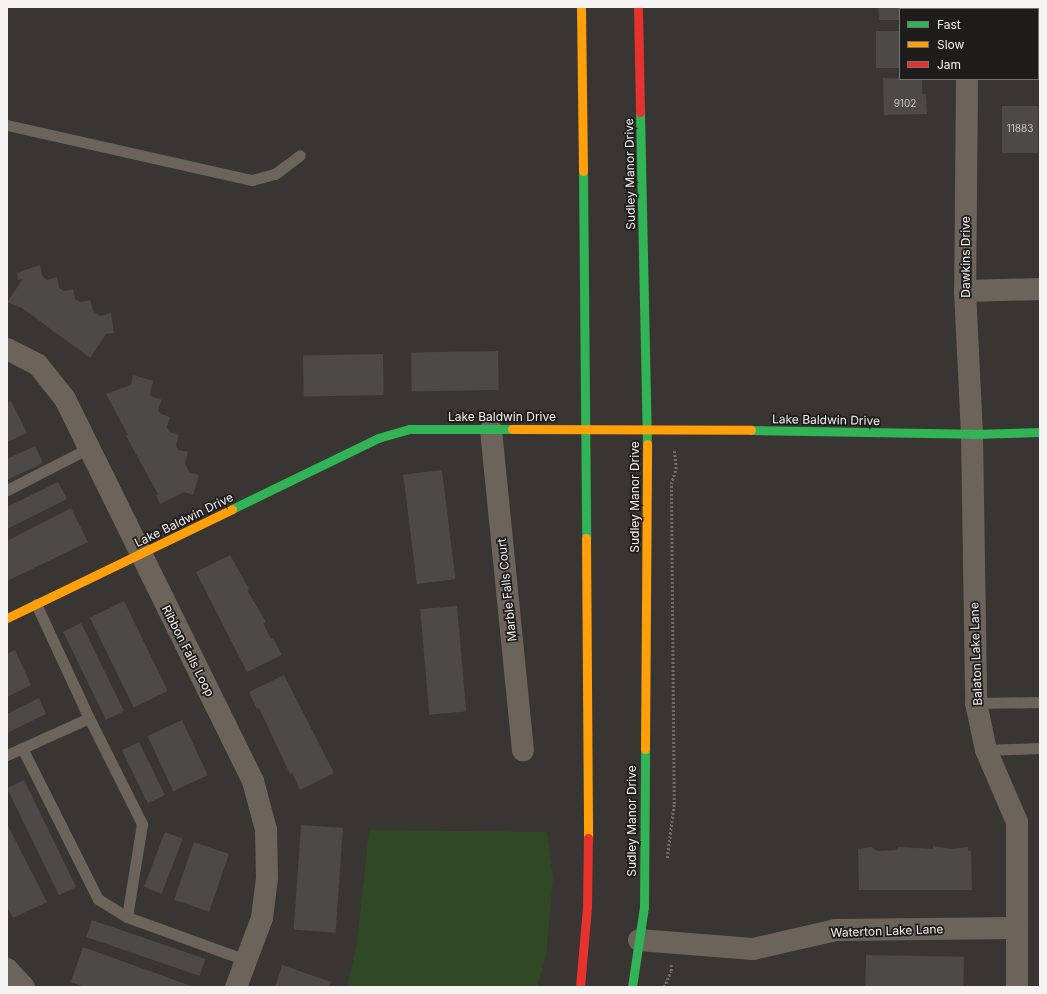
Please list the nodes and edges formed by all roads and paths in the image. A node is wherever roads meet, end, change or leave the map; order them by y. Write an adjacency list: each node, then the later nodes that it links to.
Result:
1 (581, 7): 9 (main road)
2 (638, 7): 10 (main road, Sudley Manor Drive)
3 (967, 80): 7 (street, Dawkins Drive)
4 (7, 125): 5 (lane)
5 (300, 156)
6 (1040, 289): 7 (street)
7 (965, 291): 13 (street, Dawkins Drive)
8 (7, 349): 14 (street, Ribbon Falls Loop)
9 (585, 429): 10 (main road, Lake Baldwin Drive); 11 (main road, Lake Baldwin Drive); 36 (main road)
10 (647, 429): 13 (main road, Lake Baldwin Drive); 31 (main road, Sudley Manor Drive)
11 (491, 430): 17 (main road, Lake Baldwin Drive); 25 (street, Marble Falls Court)
12 (1040, 432): 13 (main road, Lake Baldwin Drive)
13 (972, 434): 21 (street, Balaton Lake Lane)
14 (89, 448): 16 (lane); 17 (street, Ribbon Falls Loop)
15 (676, 469): 28 (path)
16 (7, 490)
17 (140, 554): 18 (main road, Lake Baldwin Drive); 32 (street, Ribbon Falls Loop)
18 (36, 604): 19 (main road, Lake Baldwin Drive); 22 (lane)
19 (7, 618)
20 (1040, 702): 21 (lane)
21 (976, 703): 26 (street, Balaton Lake Lane)
22 (89, 718): 23 (lane); 29 (lane)
23 (22, 748): 27 (lane); 29 (lane)
24 (1040, 748): 26 (lane)
25 (523, 750)
26 (986, 750): 30 (street, Balaton Lake Lane)
27 (7, 755)
28 (667, 859)
29 (127, 917): 32 (lane)
30 (1017, 928): 31 (street, Waterton Lake Lane); 38 (street, Balaton Lake Lane)
31 (639, 940): 37 (main road, Sudley Manor Drive)
32 (246, 960): 35 (street, Ribbon Falls Loop)
33 (7, 969): 34 (street)
34 (24, 987)
35 (236, 987)
36 (580, 987)
37 (632, 987)
38 (1017, 987)

